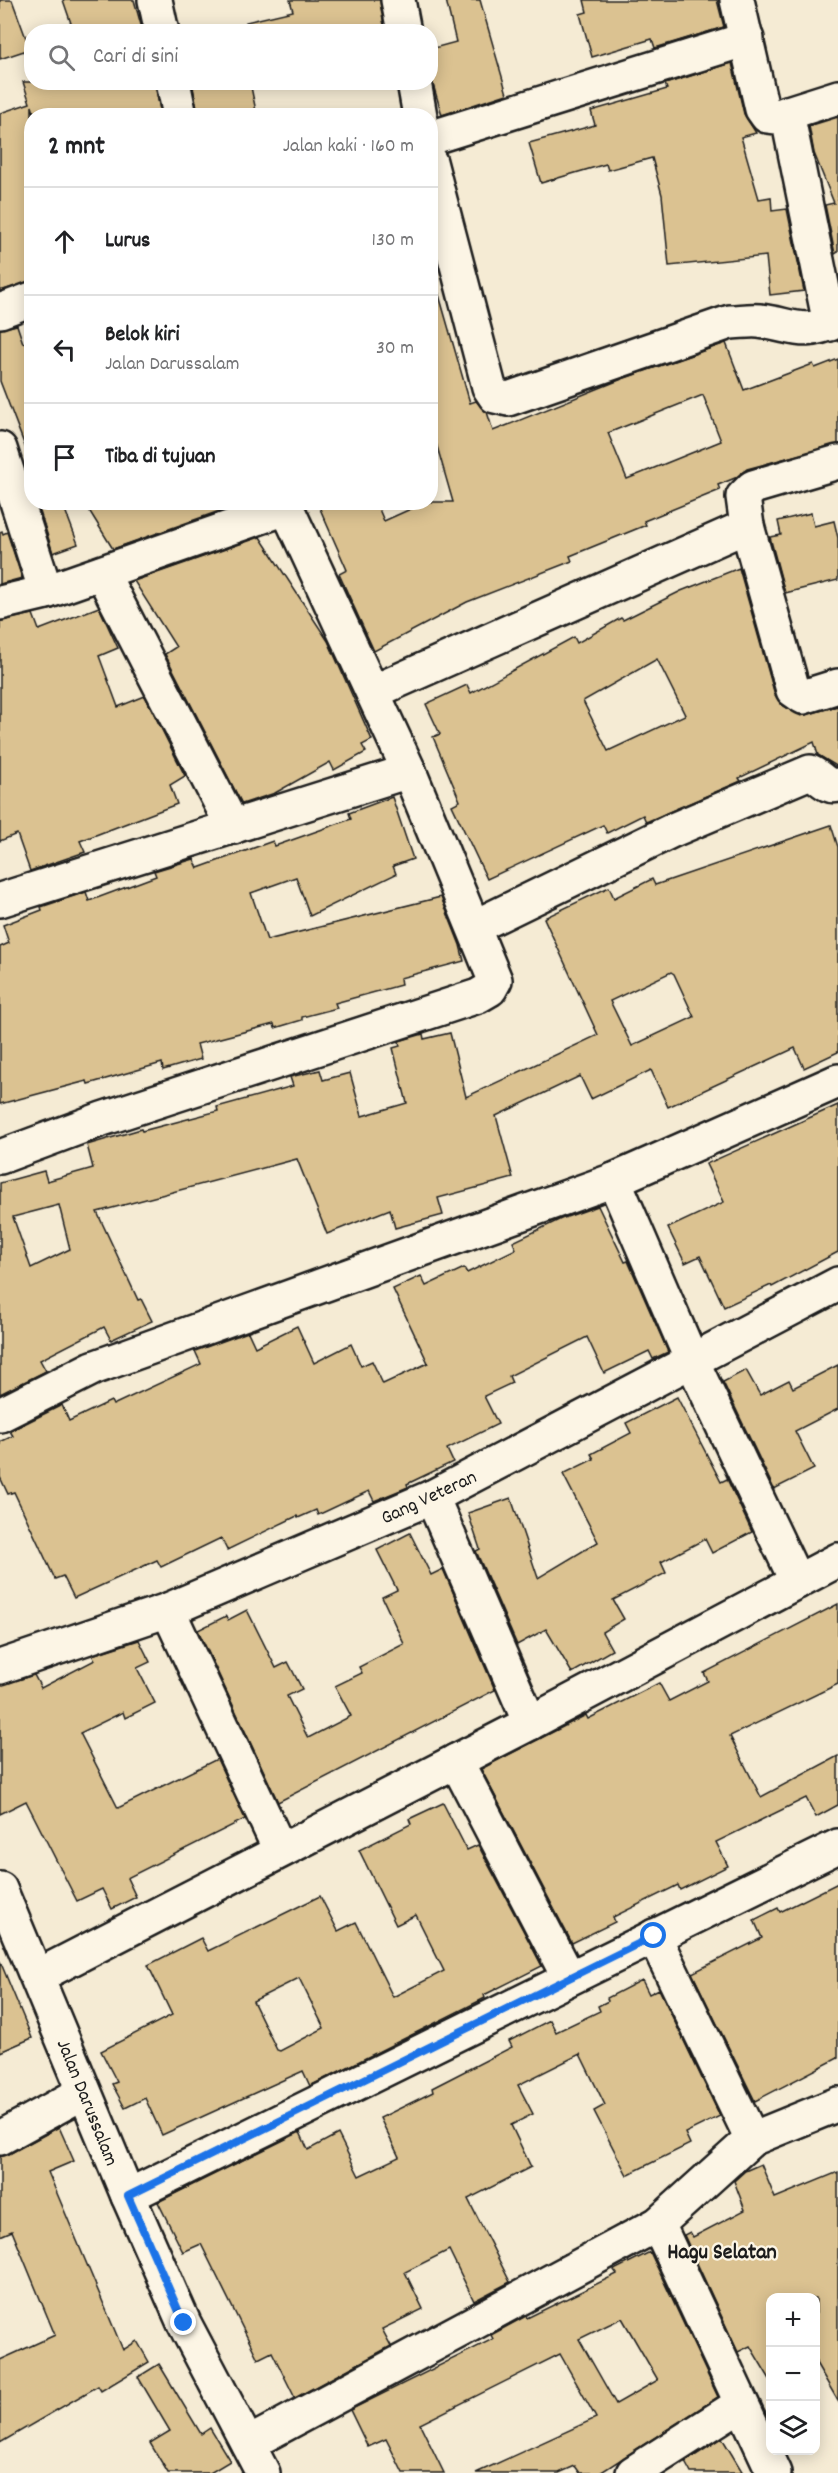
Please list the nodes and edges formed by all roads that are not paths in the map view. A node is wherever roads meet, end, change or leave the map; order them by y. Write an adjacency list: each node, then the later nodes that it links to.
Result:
1 (154, 0): 4 (street)
2 (398, 0): 5 (street)
3 (737, 0): 6 (street)
4 (160, 24)
5 (402, 24)
6 (747, 39): 12 (street); 13 (street)
7 (175, 90): 10 (street)
8 (415, 90): 11 (street)
9 (838, 97): 12 (street)
10 (178, 108)
11 (419, 108)
12 (787, 113): 17 (street)
13 (438, 136)
14 (438, 193): 17 (street)
15 (24, 302): 16 (street)
16 (0, 311)
17 (834, 322)
18 (0, 449): 24 (street)
19 (838, 462): 22 (street)
20 (272, 510): 23 (street)
21 (287, 510): 27 (street)
22 (747, 526): 26 (street); 27 (street)
23 (102, 573): 24 (street); 30 (street)
24 (46, 592): 25 (street)
25 (0, 603)
26 (838, 686)
27 (373, 692): 28 (street)
28 (409, 771): 30 (street); 32 (street)
29 (838, 785): 32 (street)
30 (233, 827): 31 (street)
31 (0, 900)
32 (474, 927): 34 (street)
33 (838, 1081): 35 (street)
34 (0, 1157)
35 (614, 1180): 37 (street); 38 (street)
36 (838, 1284): 37 (street, Gang Veteran)
37 (692, 1361): 39 (street, Gang Veteran); 41 (street)
38 (0, 1415)
39 (432, 1497): 42 (street, Gang Veteran); 44 (street)
40 (838, 1560): 41 (street)
41 (797, 1582): 44 (street)
42 (168, 1610): 43 (street, Gang Veteran); 47 (street)
43 (0, 1667)
44 (530, 1723): 45 (street)
45 (456, 1761): 47 (street); 51 (street)
46 (838, 1846): 49 (street)
47 (280, 1850): 50 (street)
48 (0, 1889): 50 (street, Jalan Darussalam)
49 (654, 1936): 51 (street); 55 (street)
50 (38, 1976): 52 (street, Jalan Darussalam)
51 (569, 1978): 56 (street)
52 (84, 2092): 54 (street); 56 (street, Jalan Darussalam)
53 (838, 2104): 55 (street)
54 (0, 2138)
55 (752, 2139): 57 (street)
56 (128, 2196): 59 (street, Jalan Darussalam)
57 (658, 2224): 58 (street); 59 (street)
58 (741, 2404): 61 (street); 62 (street)
59 (249, 2444): 60 (street, Jalan Darussalam)
60 (263, 2473)
61 (633, 2473)
62 (774, 2473)

